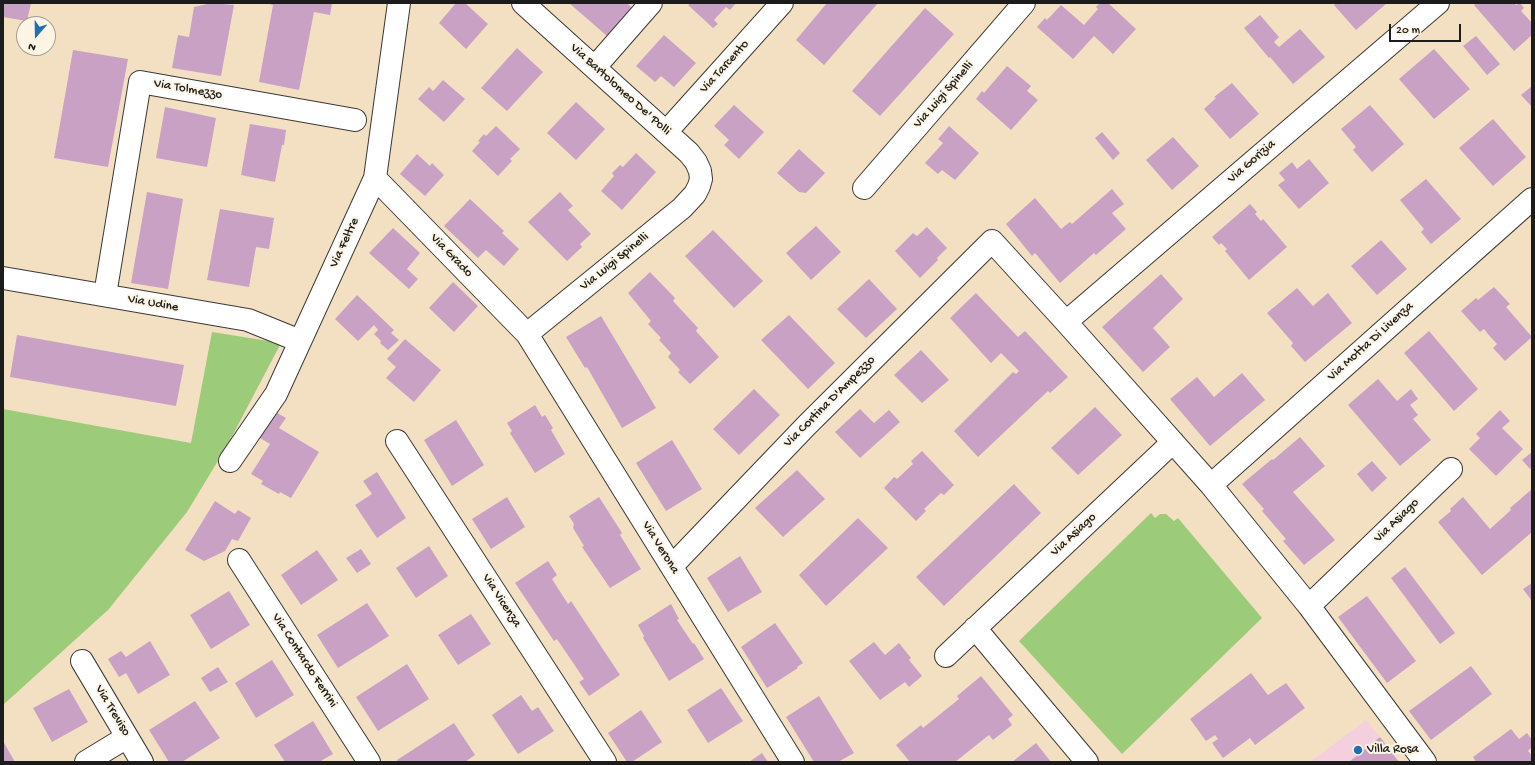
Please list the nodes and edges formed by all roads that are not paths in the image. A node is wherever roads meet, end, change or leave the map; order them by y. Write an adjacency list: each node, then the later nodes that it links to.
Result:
1 (399, 3): 10 (street, Via Feltre)
2 (523, 3): 7 (street, Via Bartolomeo De' Polli)
3 (651, 3): 7 (street)
4 (782, 3): 9 (street, Via Tarcento)
5 (1438, 3): 16 (street, Via Gorizia)
6 (1016, 6): 12 (street, Via Luigi Spinelli)
7 (595, 67): 9 (street, Via Bartolomeo De' Polli)
8 (355, 120): 15 (street, Via Tolmezzo)
9 (667, 132): 11 (street, Via Bartolomeo De' Polli)
10 (375, 178): 17 (street, Via Grado); 18 (street, Via Feltre)
11 (699, 186): 17 (street, Via Luigi Spinelli)
12 (864, 188)
13 (1532, 200): 23 (street, Via Motta Di Livenza)
14 (3, 278): 15 (street, Via Udine)
15 (104, 296): 18 (street, Via Udine)
16 (1066, 322): 20 (street); 25 (street, Via Cortina D'Ampezzo)
17 (527, 334): 25 (street, Via Verona)
18 (300, 341): 21 (street, Via Feltre)
19 (397, 441): 34 (street, Via Vicenza)
20 (1173, 442): 23 (street); 27 (street, Via Asiago)
21 (230, 461)
22 (1451, 468): 26 (street, Via Asiago)
23 (1211, 485): 26 (street)
24 (239, 560): 33 (street, Via Contardo Ferrini)
25 (672, 566): 35 (street, Via Verona)
26 (1309, 606): 37 (street)
27 (975, 628): 28 (street, Via Asiago); 36 (street)
28 (946, 656)
29 (82, 661): 30 (street, Via Treviso)
30 (127, 737): 31 (street); 32 (street, Via Treviso)
31 (86, 762)
32 (142, 762)
33 (369, 762)
34 (605, 762)
35 (793, 762)
36 (1087, 762)
37 (1425, 762)

